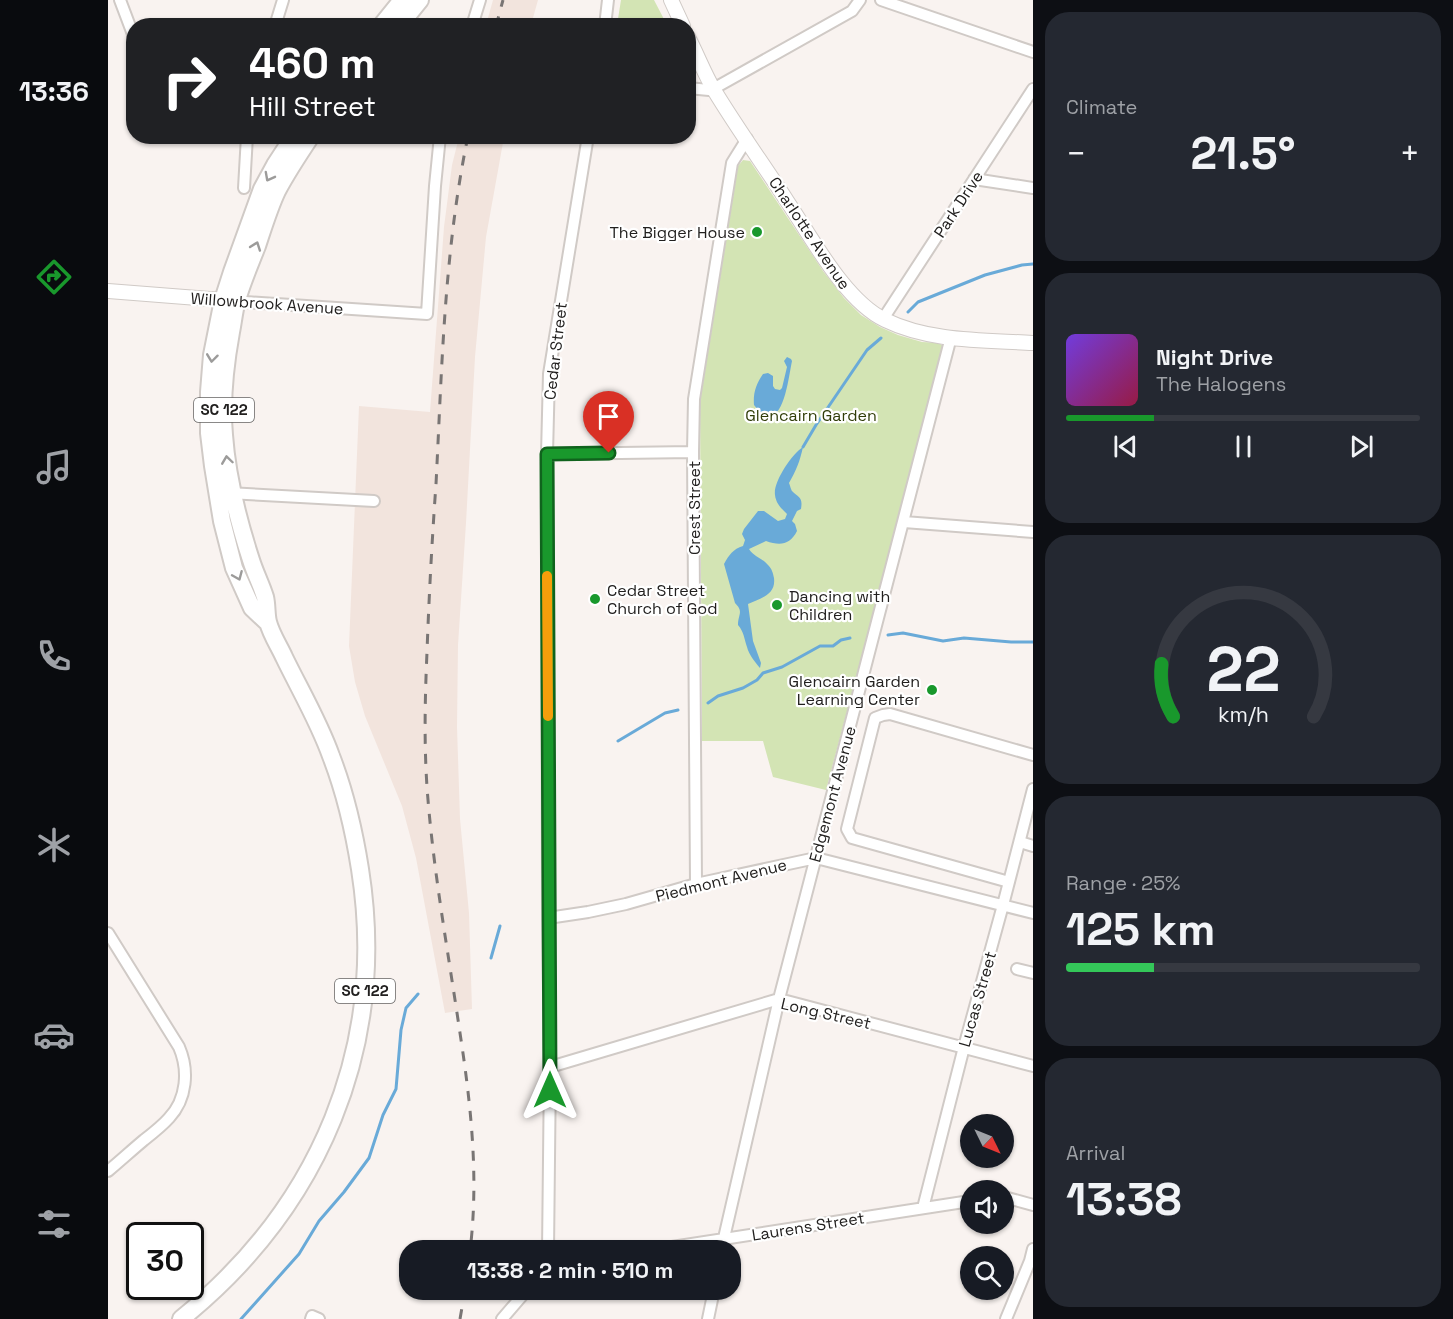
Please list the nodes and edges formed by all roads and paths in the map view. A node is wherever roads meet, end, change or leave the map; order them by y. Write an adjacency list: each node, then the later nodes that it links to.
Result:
1 (120, 0): 10 (street)
2 (283, 0): 11 (street)
3 (402, 0): 12 (main road)
4 (420, 0): 13 (main road)
5 (608, 0): 15 (street)
6 (671, 0): 16 (street)
7 (860, 0): 21 (street)
8 (881, 0): 17 (street)
9 (479, 2): 14 (street)
10 (127, 18)
11 (277, 18)
12 (387, 18)
13 (405, 18)
14 (474, 18)
15 (606, 18)
16 (679, 18)
17 (1033, 52)
18 (696, 54): 21 (street, Charlotte Avenue)
19 (1033, 88): 28 (street, Park Drive)
20 (696, 89): 21 (street)
21 (713, 89): 22 (street, Charlotte Avenue)
22 (747, 139): 33 (street, Charlotte Avenue); 36 (street, Crest Street)
23 (247, 144): 29 (street)
24 (289, 144): 32 (main road, SC 122, one-way to 32)
25 (306, 144): 32 (main road, SC 122, one-way to 25)
26 (439, 144): 32 (street, Willowbrook Avenue)
27 (587, 144): 37 (street, Cedar Street)
28 (974, 179): 30 (street); 33 (street, Park Drive)
29 (244, 188)
30 (1033, 188)
31 (108, 291): 32 (street, Willowbrook Avenue)
32 (230, 300): 38 (main road, SC 122)
33 (883, 319): 34 (street, Charlotte Avenue)
34 (951, 338): 35 (street, Charlotte Avenue); 40 (street, Edgemont Avenue)
35 (1033, 343)
36 (693, 452): 37 (street); 48 (street, Crest Street)
37 (547, 454): 51 (street, Cedar Street)
38 (225, 493): 39 (street); 70 (main road, SC 122)
39 (375, 501)
40 (904, 522): 41 (street); 46 (street, Edgemont Avenue)
41 (1033, 532)
42 (1033, 755): 47 (street)
43 (1033, 789): 44 (street, Lucas Street)
44 (1020, 842): 45 (street); 47 (street, Lucas Street)
45 (1033, 846)
46 (816, 858): 48 (street, Piedmont Avenue); 49 (street, Piedmont Avenue); 55 (street, Edgemont Avenue)
47 (1009, 882): 49 (street, Lucas Street)
48 (696, 884): 51 (street, Piedmont Avenue)
49 (1003, 905): 50 (street, Piedmont Avenue); 56 (street, Lucas Street)
50 (1033, 913)
51 (548, 918): 58 (street, Cedar Street)
52 (108, 933): 59 (street)
53 (1017, 969): 54 (street)
54 (1033, 973)
55 (779, 999): 56 (street, Long Street); 58 (street, Long Street); 65 (street, Edgemont Avenue)
56 (964, 1047): 57 (street, Long Street); 63 (street, Lucas Street)
57 (1033, 1066)
58 (550, 1067): 64 (street, Cedar Street)
59 (108, 1171)
60 (1014, 1200): 62 (street)
61 (960, 1202): 63 (street, Laurens Street)
62 (1033, 1205)
63 (923, 1208): 66 (street, Laurens Street)
64 (548, 1240)
65 (723, 1240)
66 (741, 1242)
67 (1033, 1249): 73 (street)
68 (518, 1300): 71 (street)
69 (712, 1300): 72 (street)
70 (181, 1319)
71 (502, 1319)
72 (708, 1319)
73 (1006, 1319)

